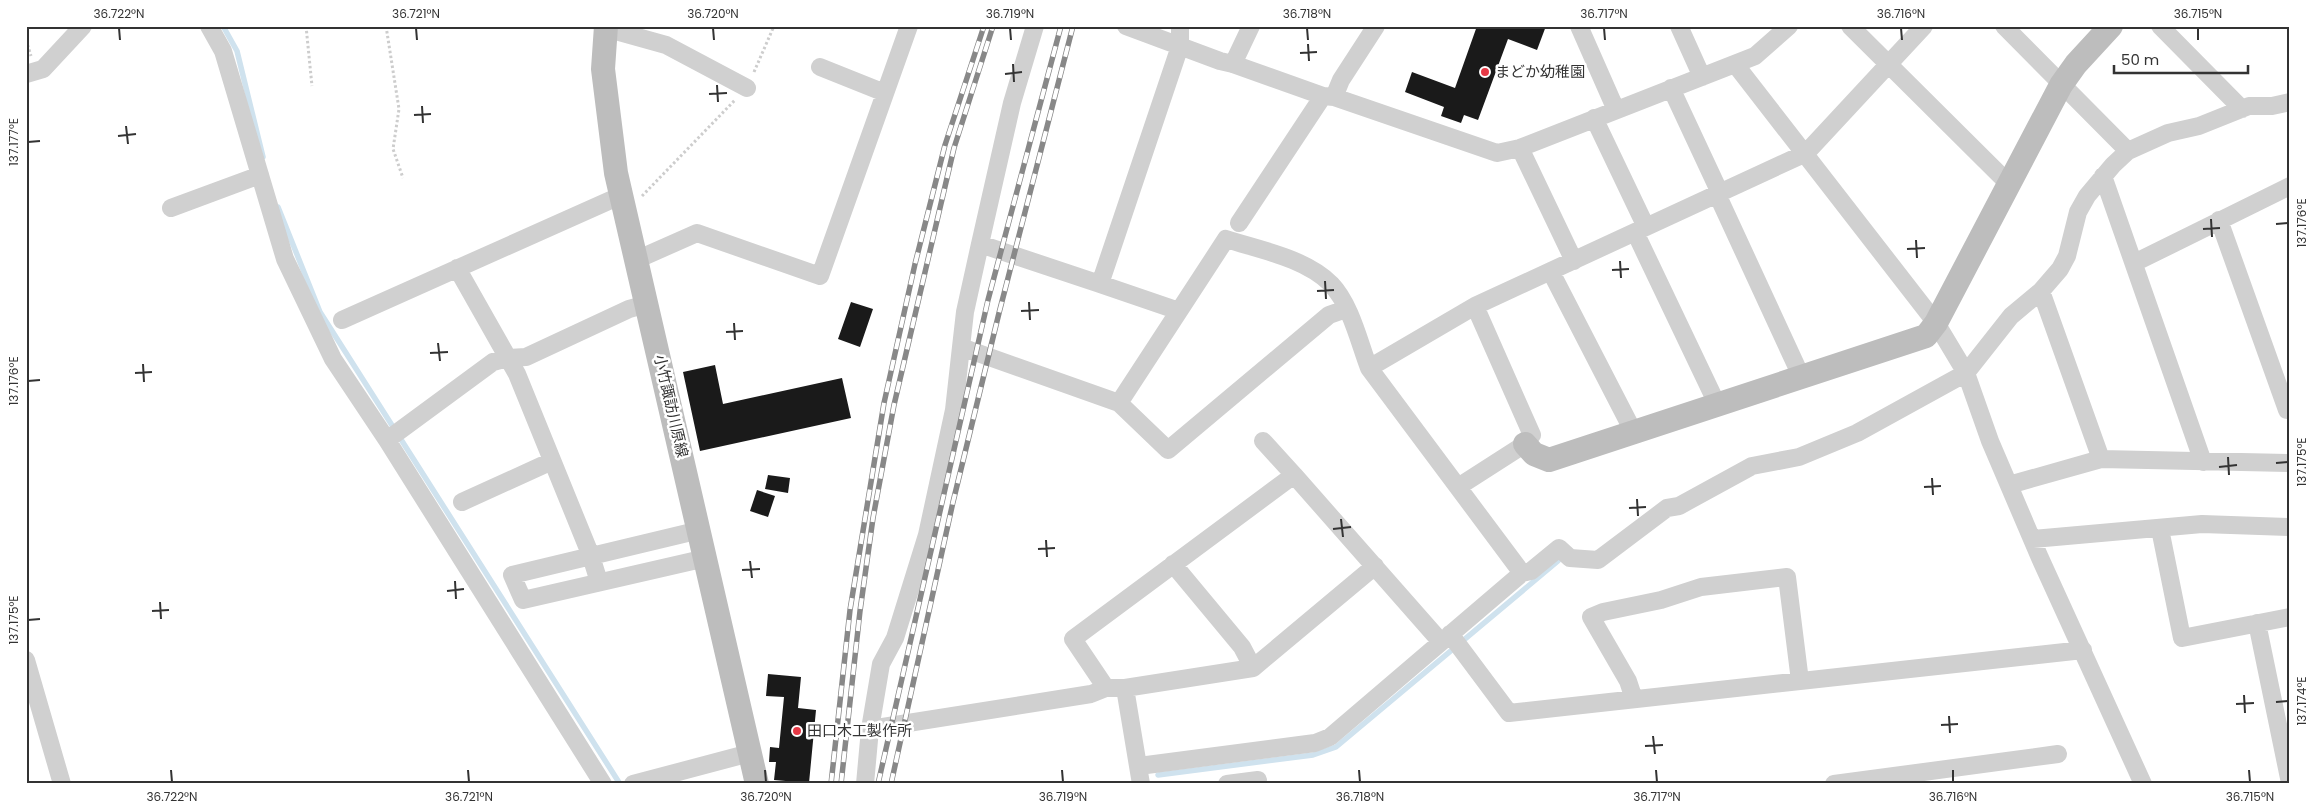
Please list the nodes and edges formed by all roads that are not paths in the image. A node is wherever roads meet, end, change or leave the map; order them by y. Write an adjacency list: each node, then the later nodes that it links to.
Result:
1 (83, 26): 23 (street)
2 (208, 26): 37 (street)
3 (909, 26): 28 (street)
4 (1034, 26): 47 (street)
5 (1126, 26): 18 (street)
6 (1180, 26): 18 (street)
7 (1252, 26): 19 (street)
8 (1376, 26): 29 (street)
9 (1579, 26): 32 (street)
10 (1679, 26): 24 (street)
11 (1850, 26): 21 (street)
12 (1924, 26): 21 (street)
13 (2004, 26): 25 (street)
14 (2111, 26): 25 (street)
15 (2160, 26): 31 (street)
16 (606, 27): 26 (street); 42 (street, 小竹諏訪川原線)
17 (1785, 28): 20 (street)
18 (1180, 46): 19 (street); 53 (street)
19 (1233, 64): 29 (street)
20 (1735, 64): 24 (street); 36 (street)
21 (1889, 64): 36 (street); 39 (street)
22 (820, 67): 28 (street)
23 (26, 74)
24 (1702, 77): 27 (street)
25 (2061, 85): 35 (street); 39 (street)
26 (747, 88)
27 (1671, 88): 32 (street); 41 (street)
28 (885, 93): 48 (street)
29 (1329, 96): 34 (street); 45 (street)
30 (2290, 102): 31 (street)
31 (2242, 109): 35 (street)
32 (1616, 110): 33 (street)
33 (1594, 118): 34 (street); 46 (street)
34 (1520, 148): 49 (street)
35 (2128, 151): 38 (street)
36 (1806, 153): 41 (street); 60 (street)
37 (260, 175): 43 (street); 70 (street)
38 (2103, 176): 50 (street); 54 (street)
39 (2009, 184): 60 (street)
40 (2290, 186): 44 (street)
41 (1719, 194): 46 (street); 65 (street)
42 (623, 203): 48 (street, 小竹諏訪川原線); 51 (street)
43 (171, 208)
44 (2219, 220): 50 (street); 68 (street)
45 (1239, 223)
46 (1641, 230): 49 (street); 67 (street)
47 (980, 244): 53 (street); 61 (street)
48 (636, 260): 55 (street, 小竹諏訪川原線)
49 (1574, 261): 52 (street)
50 (2134, 263): 75 (street)
51 (457, 268): 59 (street); 62 (street)
52 (1551, 272): 56 (street); 69 (street)
53 (1100, 284): 58 (street)
54 (2041, 291): 64 (street); 73 (street)
55 (647, 304): 62 (street); 83 (street, 小竹諏訪川原線)
56 (1475, 306): 63 (street); 72 (street)
57 (1346, 309): 58 (street); 63 (street); 66 (street)
58 (1179, 312): 66 (street)
59 (342, 320)
60 (1936, 323): 64 (street); 65 (street)
61 (960, 347): 66 (street); 101 (street)
62 (508, 358): 70 (street); 74 (street)
63 (1369, 368): 79 (street)
64 (1966, 373): 78 (street); 89 (street)
65 (1801, 376): 67 (street)
66 (1118, 403)
67 (1716, 404): 69 (street)
68 (2290, 410)
69 (1633, 431): 72 (street)
70 (388, 440): 109 (street)
71 (1263, 441): 77 (street)
72 (1526, 444): 79 (street)
73 (2101, 459): 75 (street); 78 (street)
74 (552, 461): 80 (street); 85 (street)
75 (2203, 462): 76 (street)
76 (2290, 463)
77 (1294, 475): 87 (street); 88 (street)
78 (2009, 485): 84 (street)
79 (1458, 487): 89 (street)
80 (462, 502)
81 (2290, 527): 82 (street)
82 (2160, 529): 84 (street); 92 (street)
83 (700, 530): 85 (street); 86 (street, 小竹諏訪川原線)
84 (2033, 538): 94 (street)
85 (591, 556): 90 (street); 90 (street)
86 (707, 560): 90 (street); 102 (street, 小竹諏訪川原線)
87 (1173, 564): 96 (street); 98 (street)
88 (1375, 566): 93 (street); 96 (street)
89 (1522, 573): 93 (street)
90 (598, 582)
91 (2290, 617): 92 (street)
92 (2257, 623): 107 (street)
93 (1452, 641): 100 (street); 104 (street)
94 (2083, 650): 97 (street); 115 (street)
95 (26, 660): 108 (street)
96 (1252, 668): 99 (street)
97 (1800, 681): 100 (street); 100 (street)
98 (1106, 688): 99 (street); 101 (street)
99 (1125, 688): 104 (street)
100 (1634, 699)
101 (870, 728): 111 (street)
102 (750, 753): 106 (street); 110 (street, 小竹諏訪川原線)
103 (2058, 754): 114 (street)
104 (1139, 766): 112 (street)
105 (1258, 780): 113 (street)
106 (641, 781)
107 (2290, 783)
108 (62, 784)
109 (603, 784)
110 (757, 784)
111 (865, 784)
112 (1141, 784)
113 (1227, 784)
114 (1834, 784)
115 (2143, 784)

